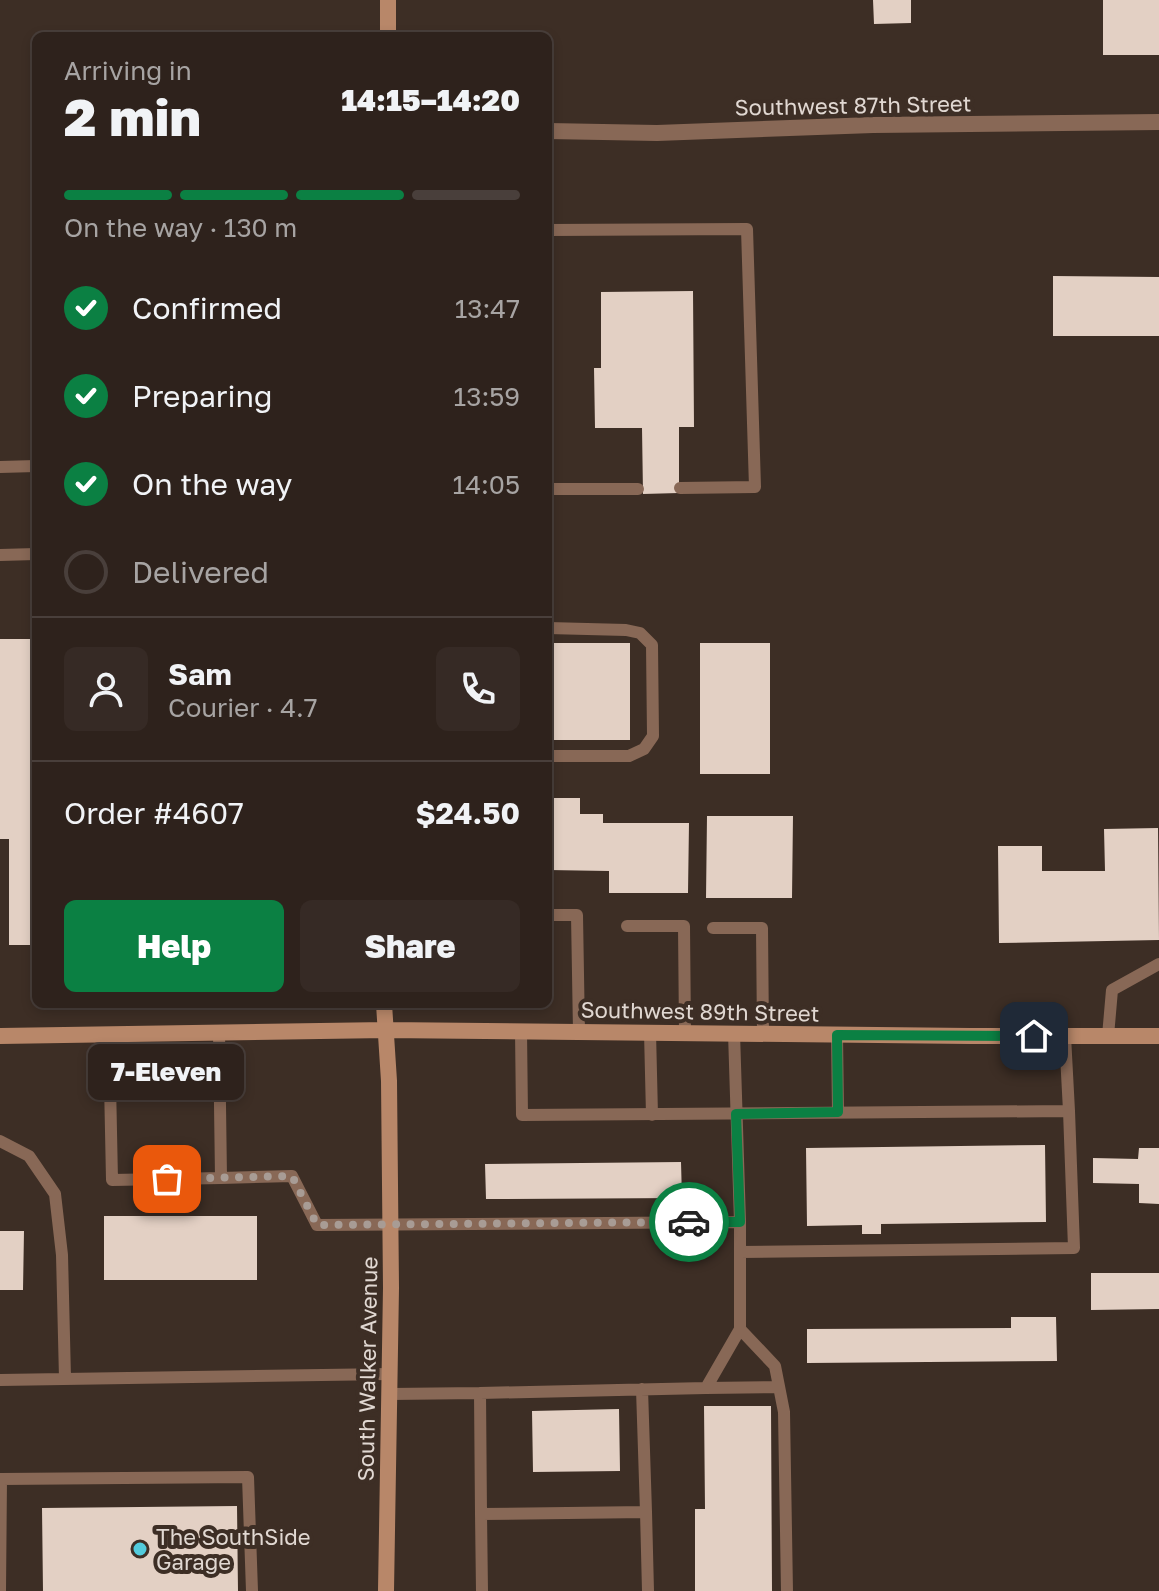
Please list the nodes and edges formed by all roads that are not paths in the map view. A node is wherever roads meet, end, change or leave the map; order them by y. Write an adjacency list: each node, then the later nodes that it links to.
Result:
1 (388, 0): 2 (main road)
2 (388, 32)
3 (1159, 122): 4 (street, Southwest 87th Street)
4 (552, 131)
5 (552, 230): 8 (lane)
6 (32, 466): 7 (lane)
7 (0, 467)
8 (680, 488)
9 (552, 489): 10 (lane)
10 (638, 489)
11 (32, 554): 12 (lane)
12 (0, 555)
13 (552, 628): 14 (lane)
14 (552, 756)
15 (552, 915): 23 (lane)
16 (627, 926): 25 (lane)
17 (713, 928): 28 (lane)
18 (1159, 964): 32 (lane)
19 (384, 1008): 20 (main road, South Walker Avenue)
20 (386, 1030): 21 (main road, Southwest 89th Street); 22 (main road, Southwest 89th Street); 41 (main road, South Walker Avenue)
21 (521, 1031): 23 (main road, Southwest 89th Street); 37 (lane)
22 (219, 1032): 27 (main road, Southwest 89th Street); 39 (lane)
23 (579, 1032): 24 (main road, Southwest 89th Street)
24 (650, 1032): 25 (main road, Southwest 89th Street); 37 (lane)
25 (685, 1033): 26 (main road, Southwest 89th Street)
26 (734, 1033): 28 (main road, Southwest 89th Street); 36 (lane)
27 (109, 1034): 30 (main road, Southwest 89th Street); 39 (lane)
28 (763, 1034): 29 (main road, Southwest 89th Street)
29 (837, 1035): 31 (main road, Southwest 89th Street); 35 (lane)
30 (0, 1036)
31 (1065, 1036): 32 (main road, Southwest 89th Street); 34 (lane)
32 (1108, 1036): 33 (main road, Southwest 89th Street)
33 (1159, 1036)
34 (1069, 1111): 35 (lane); 42 (lane)
35 (838, 1112): 36 (lane)
36 (736, 1114): 37 (lane); 40 (lane)
37 (652, 1115)
38 (0, 1141): 45 (lane)
39 (221, 1178): 41 (lane)
40 (740, 1222): 41 (lane); 42 (lane)
41 (391, 1224): 44 (main road, South Walker Avenue)
42 (740, 1252): 43 (lane)
43 (740, 1329): 47 (lane); 48 (lane)
44 (390, 1374): 45 (lane); 51 (main road, South Walker Avenue)
45 (65, 1378): 46 (lane)
46 (0, 1380)
47 (779, 1387): 48 (lane); 59 (lane)
48 (706, 1388): 49 (lane)
49 (642, 1389): 50 (lane); 52 (lane)
50 (480, 1393): 51 (lane); 53 (lane)
51 (390, 1394): 56 (main road, South Walker Avenue)
52 (646, 1512): 53 (lane); 58 (lane)
53 (481, 1514): 57 (lane)
54 (0, 1591): 55 (lane)
55 (252, 1591)
56 (386, 1591)
57 (482, 1591)
58 (648, 1591)
59 (787, 1591)

